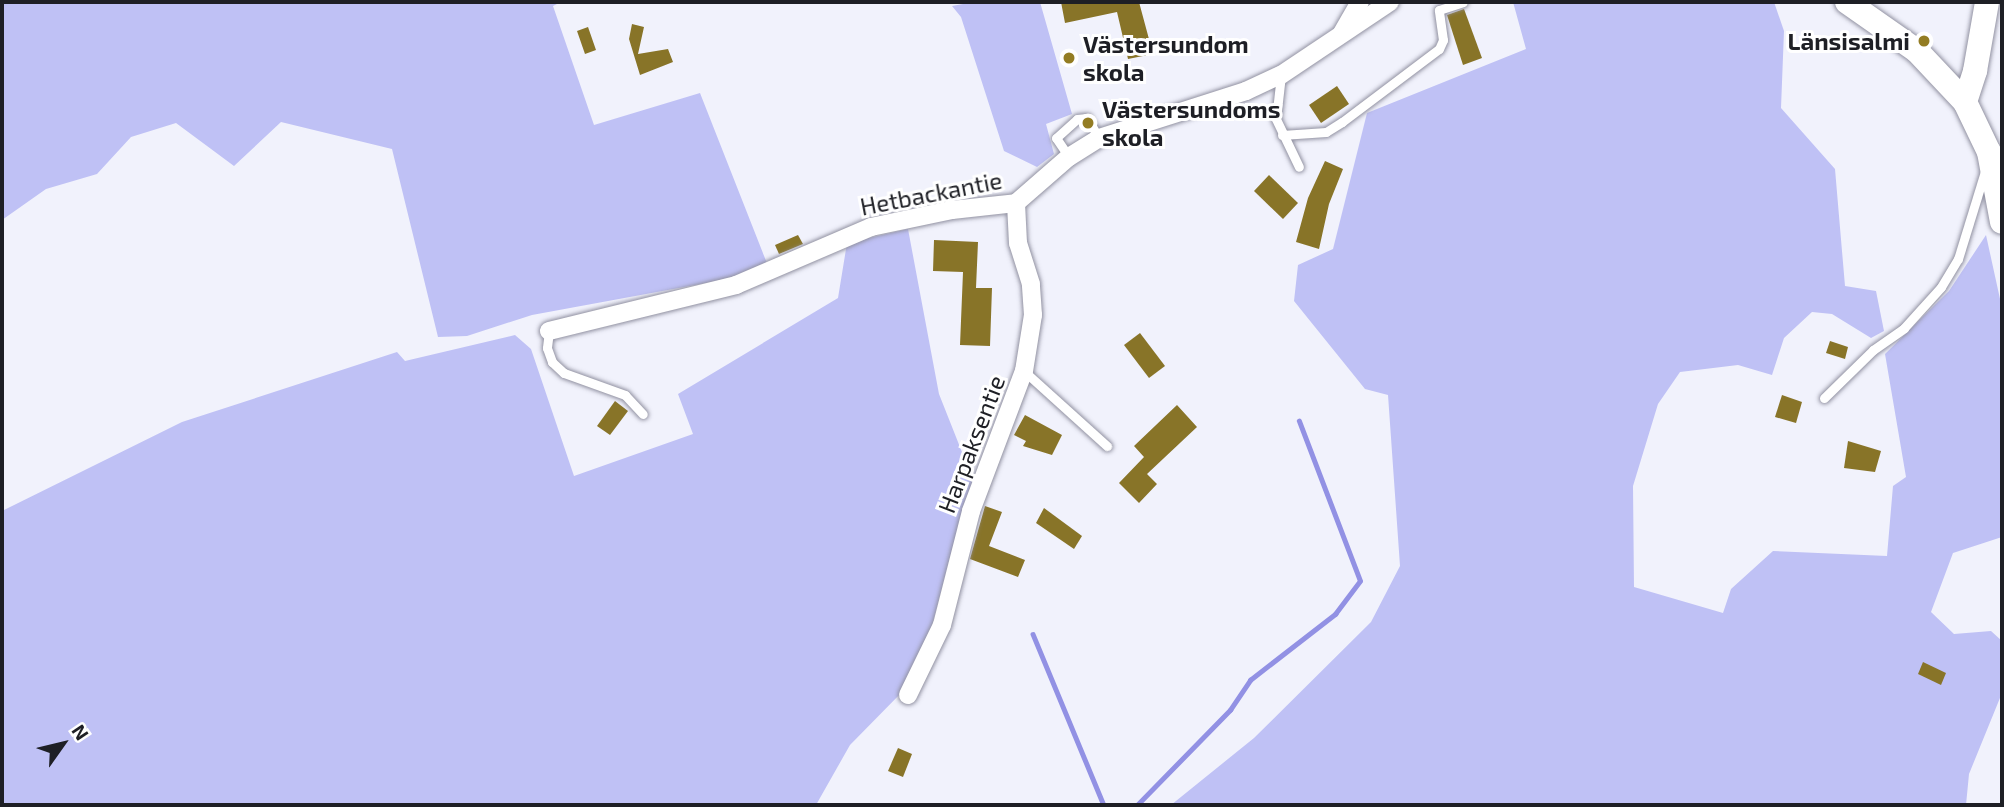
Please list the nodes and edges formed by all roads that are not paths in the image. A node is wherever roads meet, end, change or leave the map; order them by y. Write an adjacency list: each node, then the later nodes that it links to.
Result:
1 (1360, 2): 6 (street, Hetbackantie)
2 (1390, 2): 6 (street, Hetbackantie)
3 (1463, 2): 9 (lane)
4 (1847, 2): 8 (street)
5 (1987, 2): 8 (street)
6 (1339, 39): 7 (street, Hetbackantie)
7 (1281, 75): 9 (lane); 10 (street, Hetbackantie)
8 (1965, 102): 11 (street)
9 (1282, 135): 13 (lane)
10 (1099, 138): 12 (street, Hetbackantie); 12 (lane)
11 (1989, 152): 15 (street); 18 (lane)
12 (1069, 157): 14 (street, Hetbackantie)
13 (1299, 167)
14 (1016, 203): 16 (street, Hetbackantie); 17 (street, Harpaksentie)
15 (2002, 222)
16 (549, 331): 19 (lane)
17 (1024, 372): 20 (lane); 21 (street, Harpaksentie)
18 (1825, 398)
19 (643, 414)
20 (1107, 446)
21 (908, 695)

